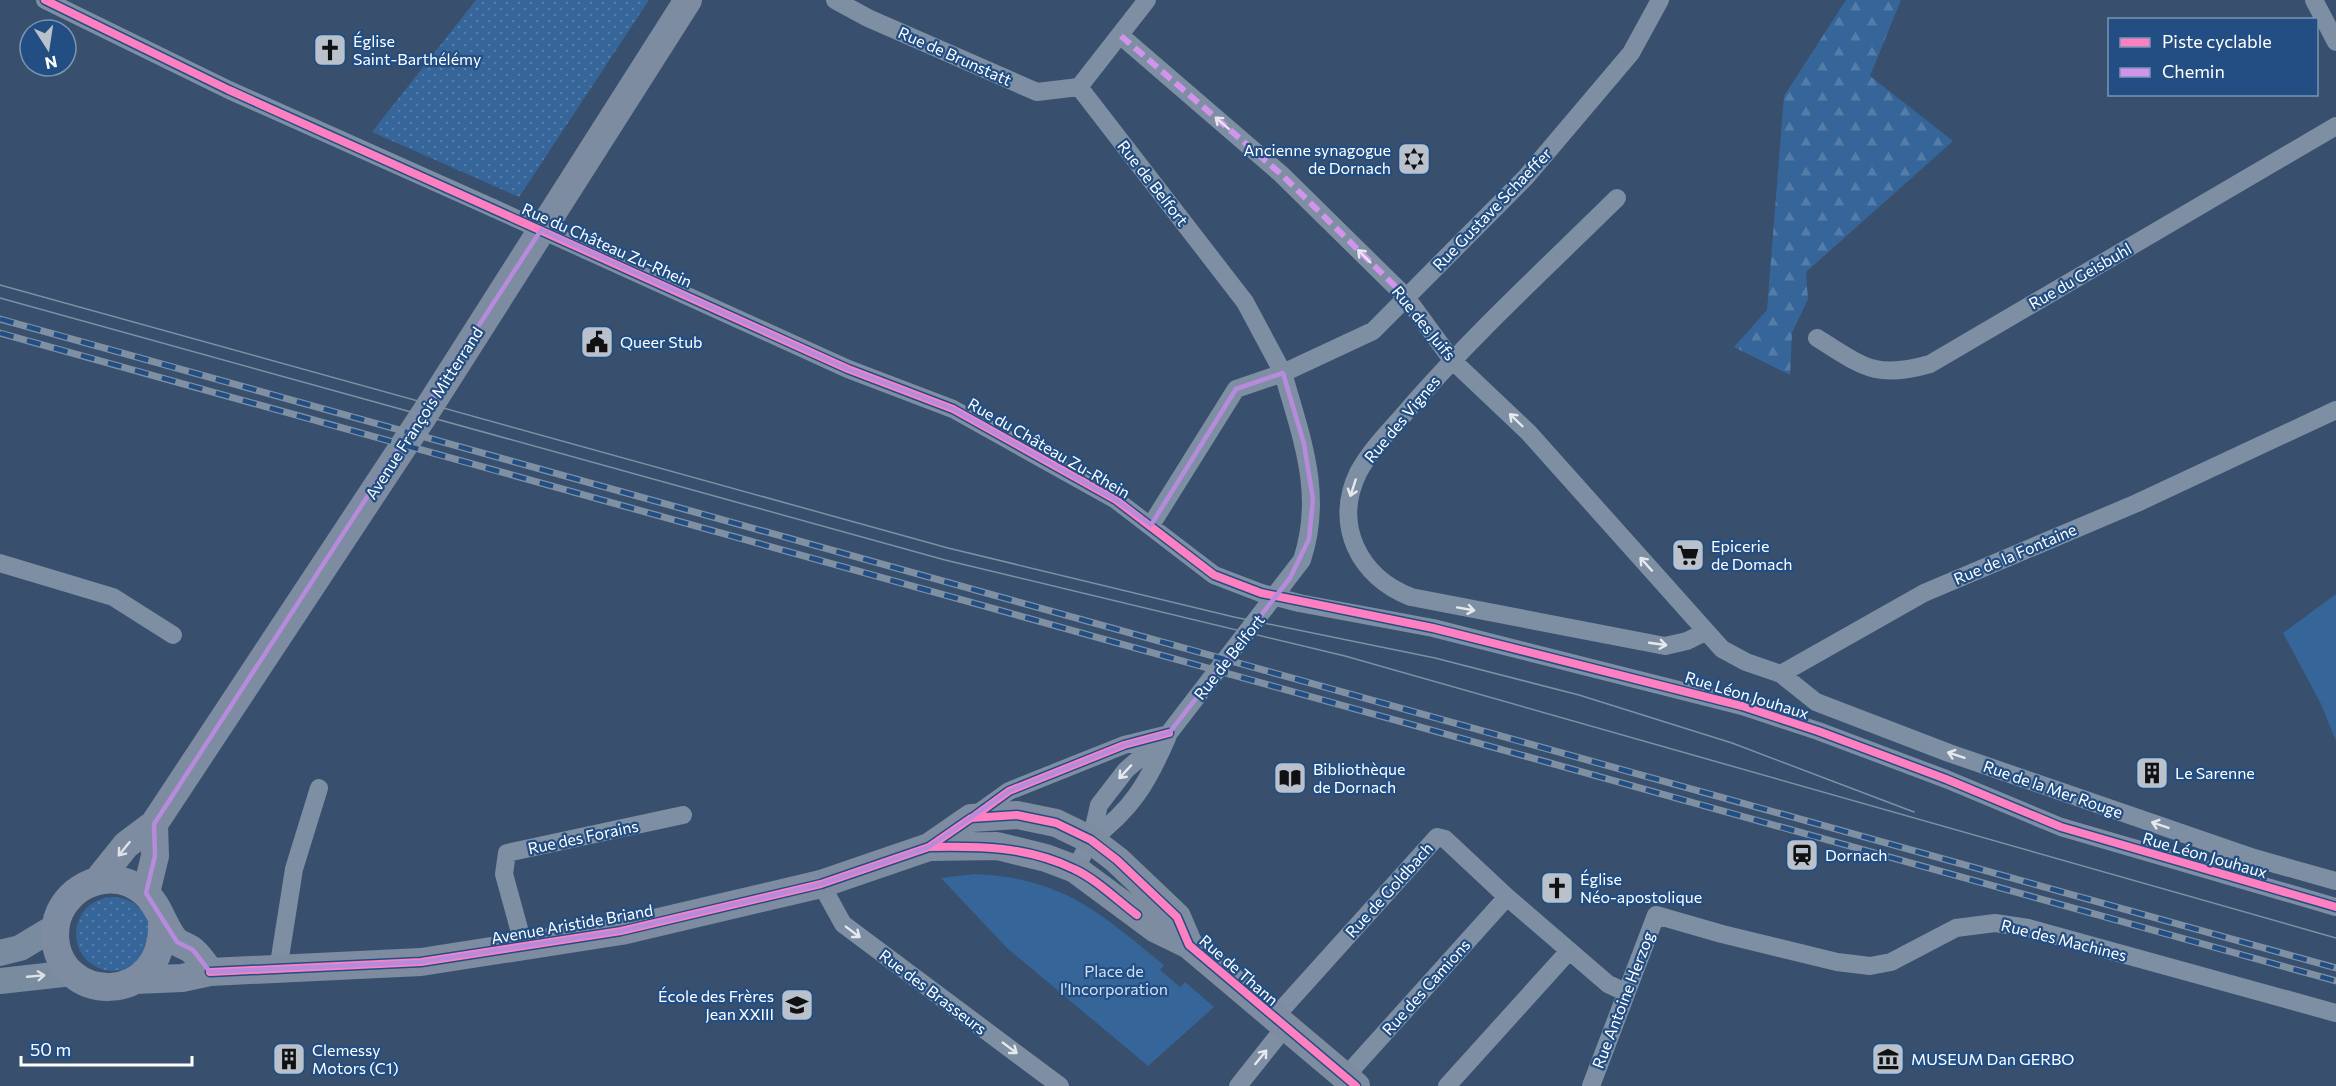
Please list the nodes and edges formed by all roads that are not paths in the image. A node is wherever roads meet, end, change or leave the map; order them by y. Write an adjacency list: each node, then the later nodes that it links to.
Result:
1 (45, 0): 17 (street, Rue du Château Zu-Rhein, bridge)
2 (688, 0): 26 (main road, Avenue François Mitterrand)
3 (835, 0): 9 (street, Rue de Brunstatt)
4 (1147, 0): 7 (street)
5 (1660, 0): 12 (street, Rue Gustave Schaeffer)
6 (2314, 0): 8 (street)
7 (1121, 36): 9 (street); 12 (street, Rue des Juifs, one-way to 7)
8 (2336, 42)
9 (1079, 87): 15 (street, Rue de Belfort)
10 (2336, 126): 13 (street, Rue du Geisbuhl)
11 (1617, 198): 14 (street, Rue des Vignes)
12 (1406, 297): 14 (street, Rue des Juifs); 15 (street, Rue Gustave Schaeffer)
13 (1817, 338)
14 (1452, 360): 19 (street, Rue des Juifs, one-way to 14); 19 (street, Rue des Vignes, one-way to 19)
15 (1283, 373): 17 (street); 22 (street, Rue de Belfort)
16 (2336, 410): 21 (street, Rue de la Fontaine)
17 (1151, 525): 35 (street, Rue Léon Jouhaux, bridge)
18 (0, 563): 20 (street)
19 (1705, 632): 21 (street)
20 (173, 635)
21 (1781, 674): 31 (street, Rue de la Mer Rouge, one-way to 21)
22 (1169, 734): 25 (street); 27 (street, Rue de Belfort)
23 (319, 788): 43 (street)
24 (683, 815): 40 (street, Rue des Forains)
25 (971, 818): 27 (main road); 28 (main road, Avenue Aristide Briand)
26 (154, 824): 30 (main road, Avenue François Mitterrand, one-way to 30); 33 (main road)
27 (1091, 840): 29 (street, Rue de Belfort); 39 (main road, Rue de Thann)
28 (929, 847): 29 (main road, Avenue Aristide Briand); 32 (main road, Avenue Aristide Briand)
29 (1075, 869): 39 (main road, Rue de Thann)
30 (98, 880): 33 (main road); 38 (main road)
31 (2336, 881)
32 (821, 884): 40 (main road, Avenue Aristide Briand); 52 (street, Rue des Brasseurs, one-way to 52)
33 (146, 893): 37 (main road)
34 (1507, 897): 41 (street, Rue de Goldbach); 50 (street, Rue de Goldbach); 51 (street, Rue des Camions)
35 (2336, 907)
36 (1656, 915): 48 (street, Rue Antoine Herzog); 49 (street, Rue des Machines)
37 (162, 923): 44 (main road); 47 (main road)
38 (55, 927): 42 (main road); 45 (main road)
39 (1189, 945): 50 (main road, Rue de Thann)
40 (524, 947): 43 (main road, Avenue Aristide Briand)
41 (1569, 951): 48 (street, Rue de Goldbach); 54 (street)
42 (0, 953)
43 (278, 970): 44 (main road, Avenue Aristide Briand)
44 (210, 972): 47 (main road, Avenue Aristide Briand)
45 (72, 973): 46 (main road, one-way to 45); 47 (main road)
46 (0, 981)
47 (135, 981)
48 (1625, 992): 55 (street, Rue Antoine Herzog)
49 (2336, 1013)
50 (1279, 1023): 51 (main road, Rue de Thann); 53 (street, one-way to 50)
51 (1350, 1081)
52 (1060, 1086)
53 (1238, 1086)
54 (1447, 1086)
55 (1591, 1086)

